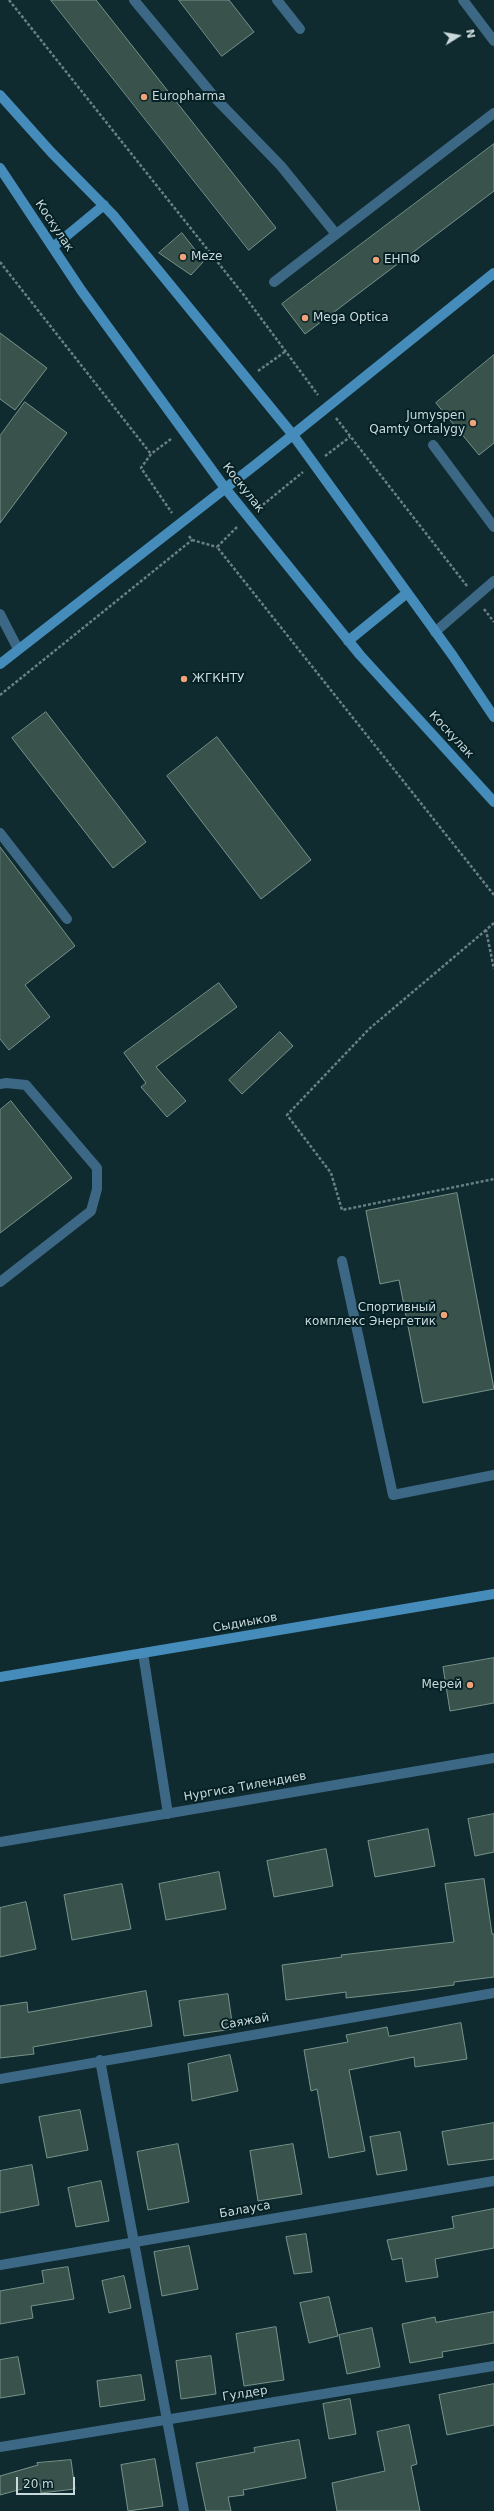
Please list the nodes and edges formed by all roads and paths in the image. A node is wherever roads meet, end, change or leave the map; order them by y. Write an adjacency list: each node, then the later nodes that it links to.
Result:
1 (9, 0): 16 (path)
2 (134, 0): 11 (street)
3 (276, 0): 5 (street)
4 (463, 0): 6 (street)
5 (300, 29)
6 (494, 41)
7 (0, 95): 10 (street)
8 (494, 113): 11 (street)
9 (0, 168): 12 (street, Коскулак)
10 (104, 205): 12 (street); 17 (street)
11 (336, 234): 15 (street)
12 (53, 247): 19 (street, Коскулак)
13 (0, 262): 23 (path)
14 (494, 273): 18 (street)
15 (274, 282)
16 (286, 351): 17 (path); 18 (path)
17 (247, 379): 20 (street)
18 (328, 407): 20 (street); 21 (path)
19 (182, 430): 23 (path); 25 (street, Коскулак)
20 (293, 435): 24 (street); 25 (street)
21 (350, 437): 24 (path); 33 (path)
22 (433, 445): 28 (street)
23 (151, 454): 27 (path)
24 (314, 464): 26 (path); 32 (street)
25 (225, 488): 26 (street, Коскулак); 27 (street)
26 (248, 516): 30 (path); 37 (street, Коскулак)
27 (178, 522): 29 (path); 38 (street)
28 (494, 527)
29 (192, 540): 30 (path); 40 (path)
30 (217, 547): 44 (path)
31 (494, 581): 33 (street)
32 (407, 593): 36 (street); 37 (street)
33 (476, 597): 35 (path); 36 (street)
34 (0, 614): 38 (street)
35 (494, 622)
36 (435, 632): 41 (street)
37 (348, 641): 42 (street, Коскулак)
38 (18, 649): 39 (street)
39 (0, 664)
40 (0, 695)
41 (494, 717)
42 (494, 802)
43 (0, 833): 45 (street)
44 (494, 895)
45 (67, 919)
46 (494, 923): 47 (path)
47 (486, 930): 48 (path); 50 (path)
48 (494, 970)
49 (0, 1084): 52 (street)
50 (494, 1179)
51 (342, 1261): 53 (street)
52 (0, 1282)
53 (494, 1475)
54 (494, 1594): 55 (street, Сыдиыков)
55 (143, 1653): 56 (street, Сыдиыков); 58 (street)
56 (0, 1677)
57 (494, 1758): 58 (street, Нургиса Тилендиев)
58 (168, 1814): 59 (street, Нургиса Тилендиев)
59 (0, 1842)
60 (494, 1993): 61 (street, Саяжай)
61 (100, 2060): 62 (street, Саяжай); 64 (street)
62 (0, 2079)
63 (494, 2181): 64 (street, Балауса)
64 (133, 2243): 65 (street, Балауса); 67 (street)
65 (0, 2265)
66 (494, 2366): 67 (street, Гулдер)
67 (168, 2419): 68 (street, Гулдер); 69 (street)
68 (0, 2447)
69 (184, 2511)

